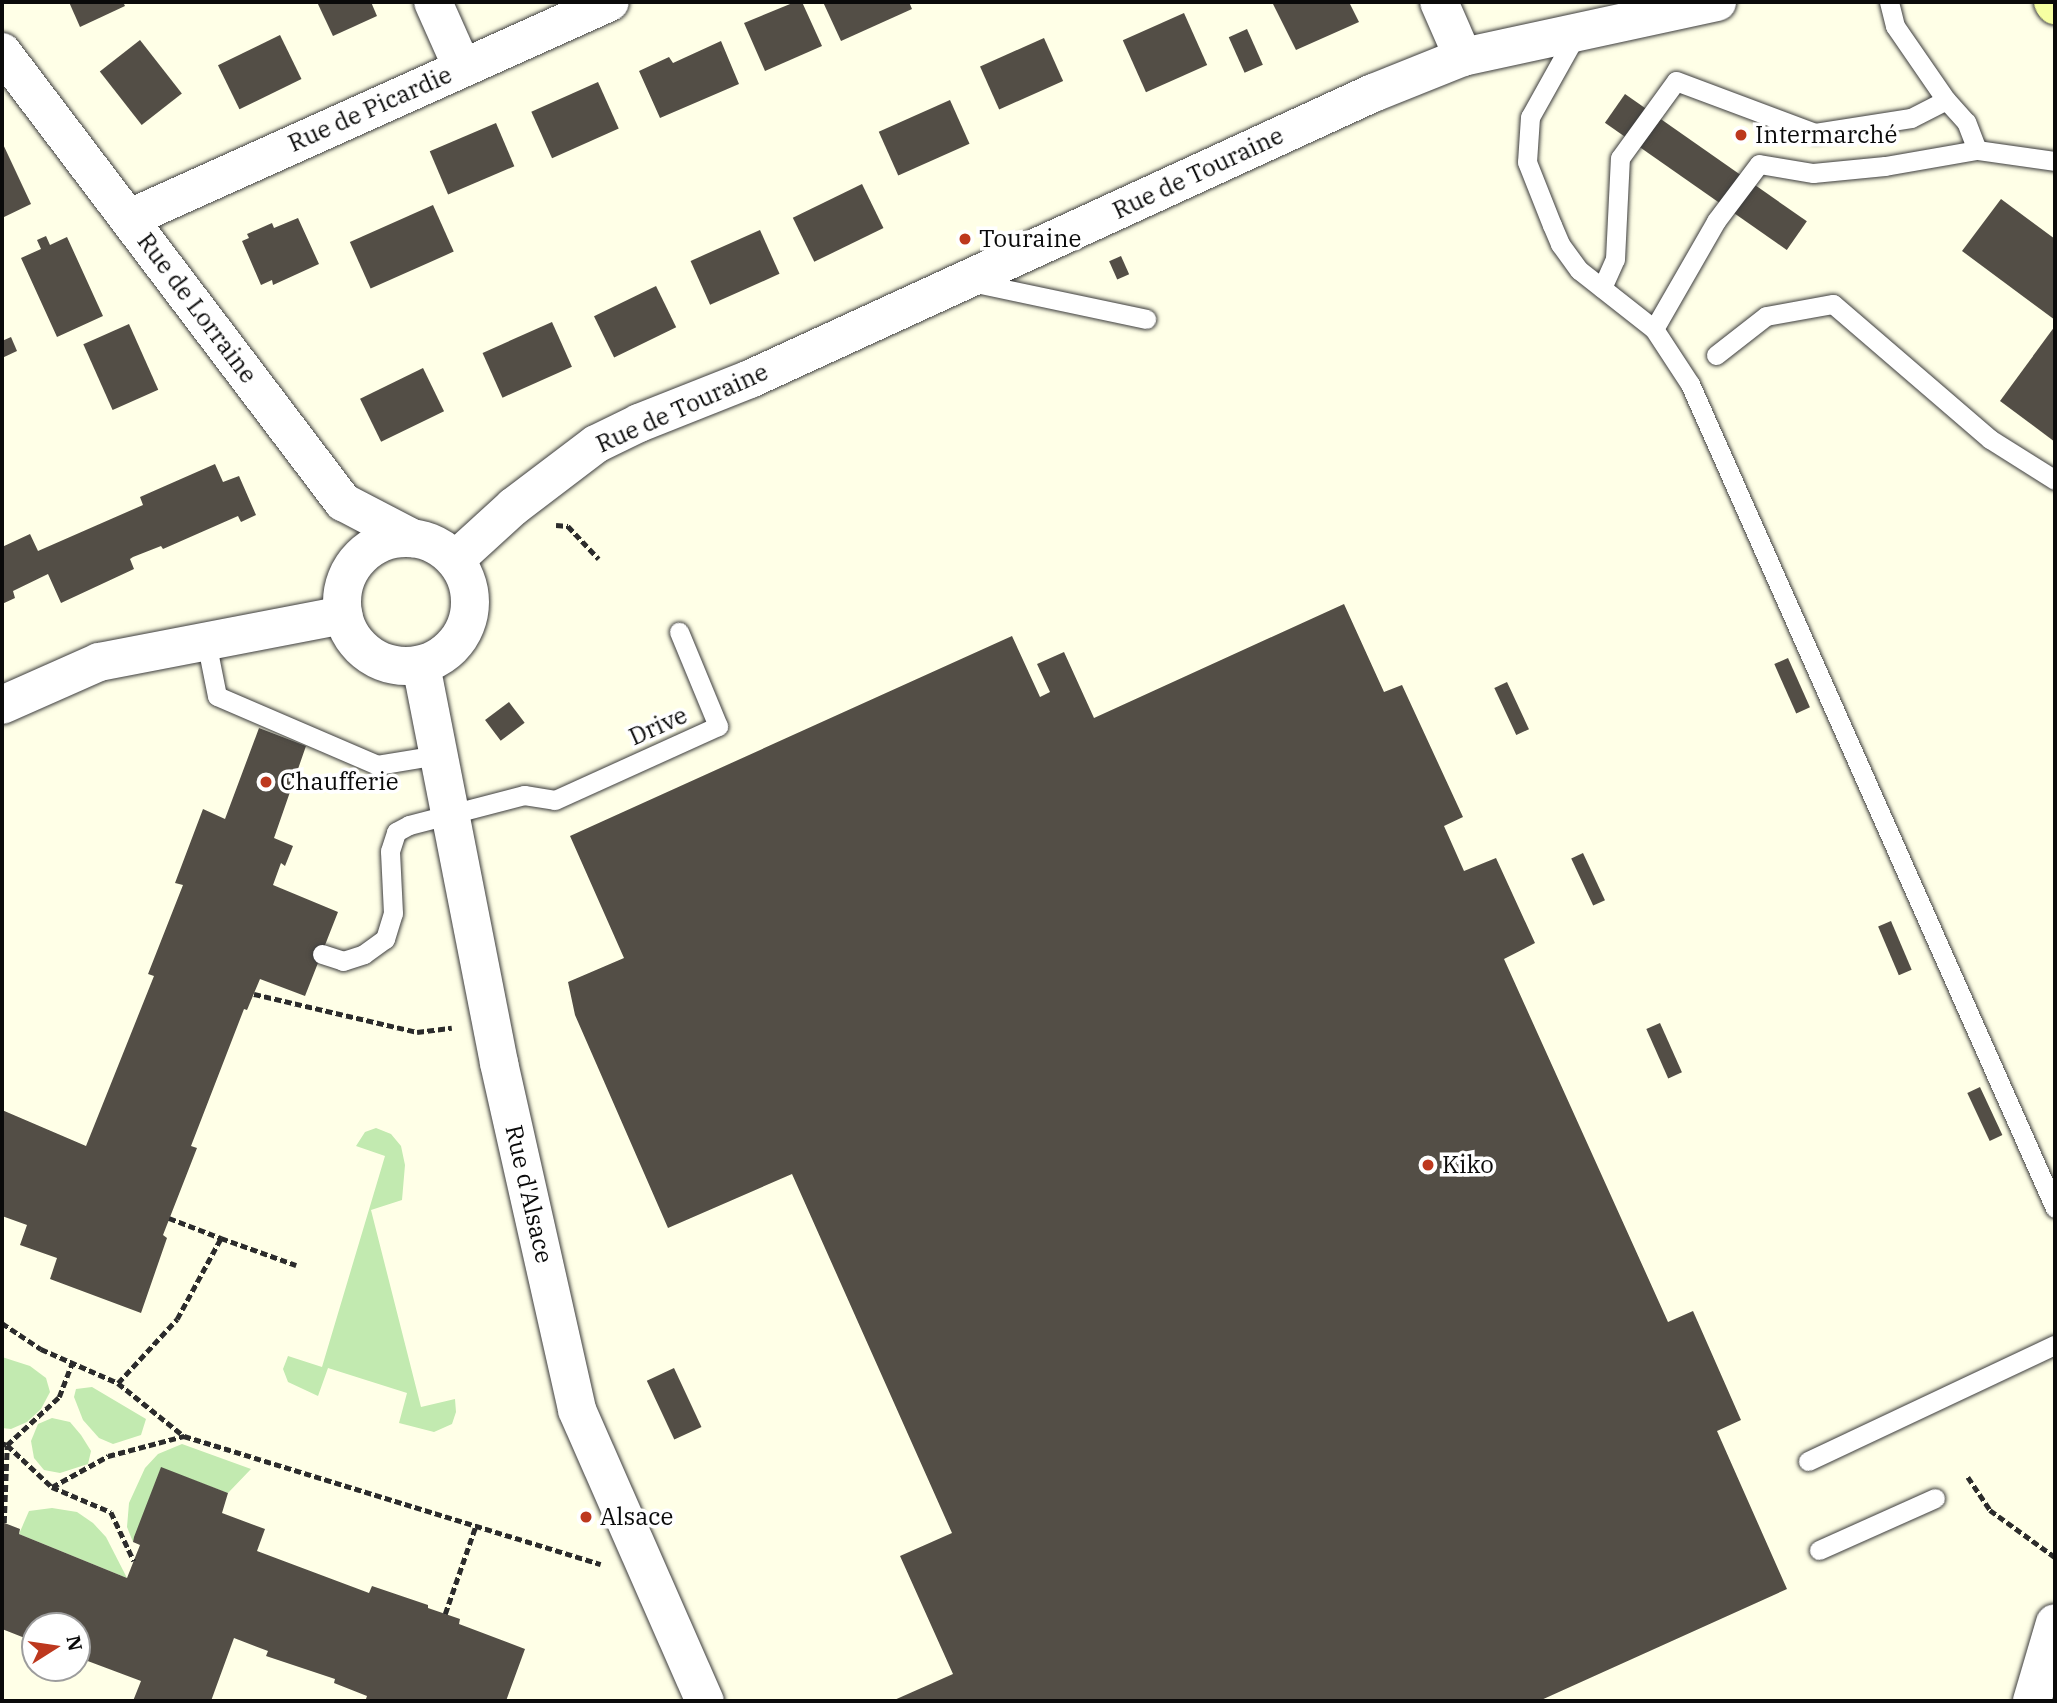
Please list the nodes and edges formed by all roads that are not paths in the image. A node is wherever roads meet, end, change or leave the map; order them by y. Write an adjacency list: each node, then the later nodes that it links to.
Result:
1 (433, 2): 9 (street)
2 (610, 2): 9 (street, Rue de Picardie)
3 (1439, 2): 8 (street)
4 (1717, 2): 6 (street, Rue de Touraine)
5 (1889, 2): 10 (lane)
6 (1577, 33): 8 (street, Rue de Touraine); 15 (lane)
7 (2, 52): 13 (street, Rue de Lorraine)
8 (1463, 57): 14 (street, Rue de Touraine)
9 (462, 67): 13 (street, Rue de Picardie)
10 (1946, 100): 11 (lane); 15 (lane)
11 (1977, 150): 12 (lane); 17 (lane)
12 (2055, 161)
13 (130, 218): 20 (street, Rue de Lorraine)
14 (967, 281): 16 (lane); 22 (street, Rue de Touraine)
15 (1602, 288): 17 (lane)
16 (1146, 318)
17 (1654, 329): 31 (lane)
18 (1716, 355): 19 (lane)
19 (2055, 480)
20 (342, 502): 21 (street, Rue de Lorraine); 23 (street)
21 (412, 538): 22 (street); 23 (street)
22 (455, 559): 26 (street)
23 (344, 599): 25 (street); 26 (street)
24 (679, 632): 29 (lane, Drive)
25 (206, 641): 27 (street); 28 (lane)
26 (421, 665): 28 (street, Rue d'Alsace)
27 (2, 705)
28 (438, 755): 29 (street, Rue d'Alsace)
29 (450, 815): 30 (lane); 37 (street, Rue d'Alsace)
30 (322, 954)
31 (2055, 1208)
32 (2055, 1345): 33 (lane)
33 (1808, 1461)
34 (1935, 1498): 35 (lane)
35 (1819, 1550)
36 (2055, 1623): 38 (street)
37 (705, 1701)
38 (2032, 1701)

